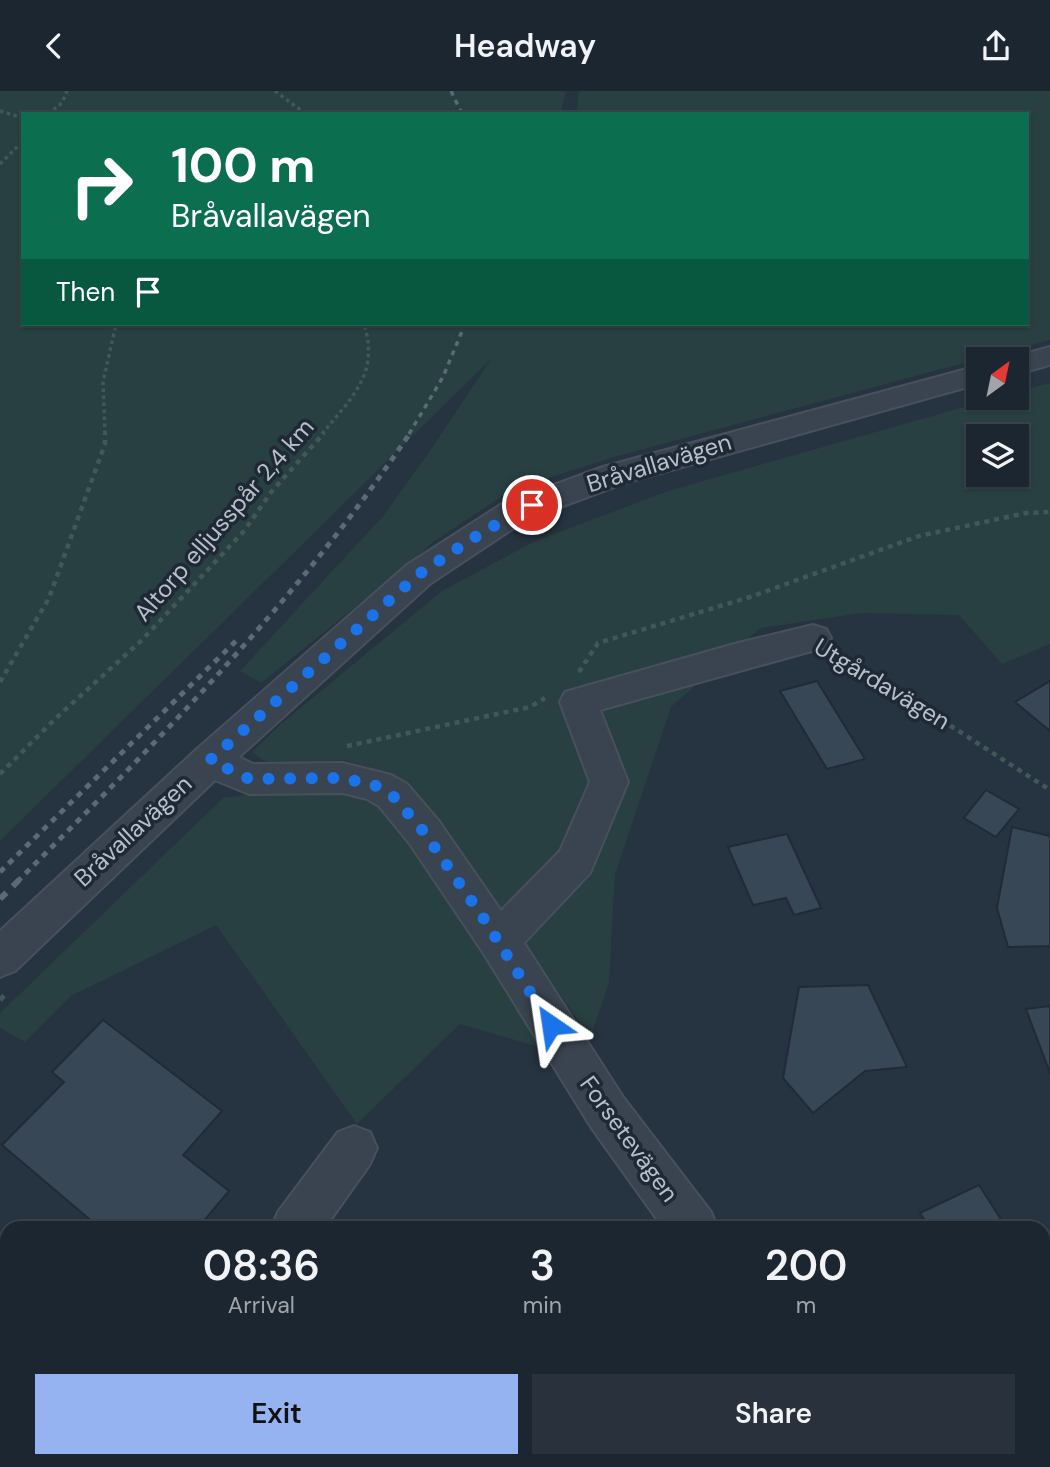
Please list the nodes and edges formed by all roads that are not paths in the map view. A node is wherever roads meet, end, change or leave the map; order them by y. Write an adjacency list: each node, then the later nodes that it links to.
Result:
1 (1050, 356): 2 (street)
2 (1029, 362)
3 (966, 378): 5 (street, Bråvallavägen)
4 (813, 638): 6 (street, Utgårdavägen)
5 (210, 760): 6 (street, Forsetevägen); 7 (street, Bråvallavägen)
6 (499, 941): 10 (street, Forsetevägen)
7 (0, 958)
8 (354, 1147): 9 (street)
9 (301, 1221)
10 (688, 1221)

